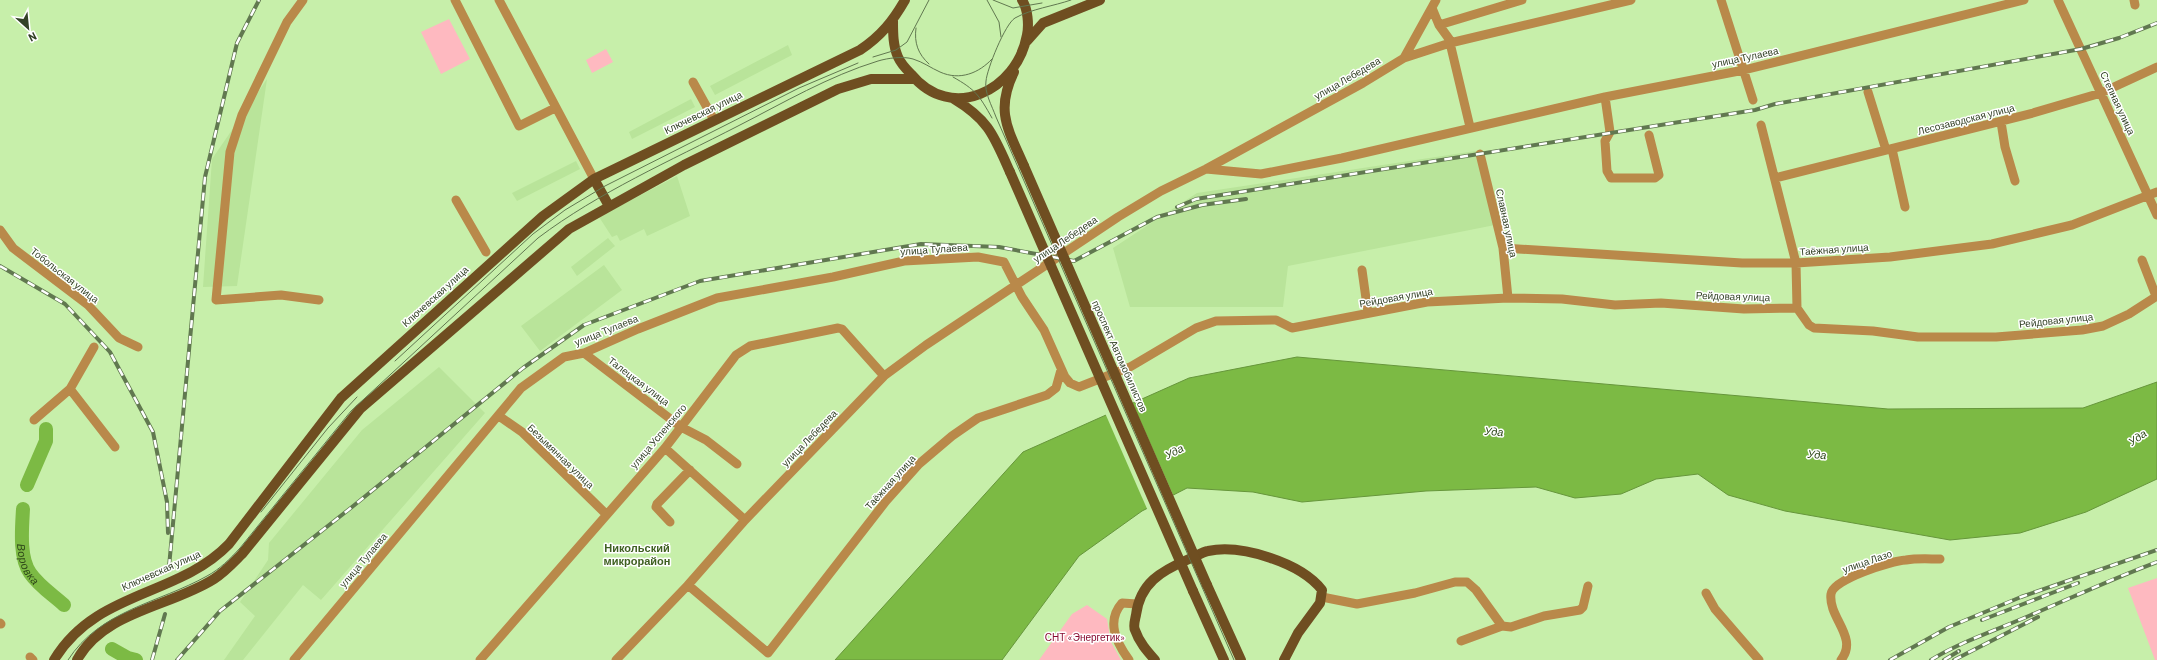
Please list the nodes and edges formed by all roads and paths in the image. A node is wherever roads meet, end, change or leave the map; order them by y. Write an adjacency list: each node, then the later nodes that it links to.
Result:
1 (303, 0): 54 (street)
2 (455, 0): 28 (street)
3 (499, 0): 28 (street)
4 (905, 0): 13 (main road, Ключевская улица)
5 (1022, 0): 15 (main road)
6 (1100, 0): 15 (main road)
7 (1522, 0): 14 (street)
8 (1631, 0): 16 (street, улица Лебедева)
9 (1721, 0): 20 (street)
10 (2024, 0): 20 (street, улица Тулаева)
11 (2058, 0): 24 (street, Степная улица)
12 (1434, 4): 14 (street); 18 (street)
13 (893, 21): 21 (main road); 29 (main road, Ключевская улица)
14 (1439, 25): 16 (street)
15 (1026, 43): 17 (main road)
16 (1451, 43): 18 (street, улица Лебедева); 32 (street)
17 (1020, 58): 26 (main road); 91 (main road, проспект Автомобилистов, bridge)
18 (1404, 58): 36 (street, улица Лебедева)
19 (2157, 67): 24 (street, Лесозаводская улица)
20 (1744, 70): 25 (street, улица Тулаева); 27 (street)
21 (914, 79): 26 (main road); 42 (main road)
22 (693, 82): 29 (street)
23 (1868, 92): 34 (street)
24 (2102, 93): 30 (street, Лесозаводская улица); 40 (street, Степная улица)
25 (1605, 97): 32 (street, улица Тулаева); 33 (street)
26 (954, 99): 90 (main road, bridge)
27 (1753, 100)
28 (555, 108): 38 (street)
29 (714, 120): 38 (main road, Ключевская улица)
30 (2001, 122): 34 (street, Лесозаводская улица); 39 (street)
31 (1761, 125): 37 (street)
32 (1470, 127): 36 (street, улица Тулаева)
33 (1649, 135)
34 (1889, 150): 37 (street, Лесозаводская улица); 43 (street)
35 (1480, 154): 46 (street, Славная улица)
36 (1206, 169): 51 (street, улица Лебедева)
37 (1775, 178): 49 (street)
38 (594, 179): 42 (main road); 83 (main road, Ключевская улица)
39 (2015, 181)
40 (2153, 194): 44 (street, Степная улица); 49 (street, Таёжная улица)
41 (456, 200): 47 (street)
42 (609, 206): 84 (main road)
43 (1905, 207)
44 (2157, 215)
45 (0, 230): 58 (street, Тобольская улица)
46 (1503, 248): 49 (street, Таёжная улица); 53 (street, Славная улица)
47 (486, 252)
48 (2142, 260): 52 (street)
49 (1796, 263): 55 (street)
50 (1362, 270): 56 (street)
51 (1017, 285): 59 (street, улица Тулаева); 60 (street, улица Тулаева); 61 (street, улица Лебедева)
52 (2157, 296): 55 (street, Рейдовая улица)
53 (1508, 298): 55 (street, Рейдовая улица); 56 (street, Рейдовая улица)
54 (319, 300)
55 (1797, 308)
56 (1368, 313): 62 (street, Рейдовая улица)
57 (94, 347): 63 (street)
58 (138, 347)
59 (584, 353): 64 (street, улица Тулаева); 66 (street, Талецкая улица)
60 (1062, 370): 62 (street, улица Тулаева); 82 (street, Таёжная улица)
61 (884, 376): 66 (street, улица Успенского); 72 (street, улица Лебедева)
62 (1079, 387)
63 (70, 389): 65 (street); 67 (street)
64 (499, 416): 71 (street, Безымянная улица); 85 (street, улица Тулаева)
65 (34, 420)
66 (681, 427): 68 (street, улица Успенского); 69 (street, Талецкая улица)
67 (115, 447)
68 (665, 448): 70 (street); 71 (street, улица Успенского)
69 (737, 464)
70 (690, 470): 72 (street); 73 (street)
71 (606, 514): 86 (street, улица Успенского)
72 (745, 520): 75 (street, улица Лебедева)
73 (670, 522)
74 (1940, 559): 94 (street, улица Лазо)
75 (688, 585): 82 (street, Таёжная улица); 87 (street, улица Лебедева)
76 (1588, 586): 80 (street)
77 (1706, 593): 93 (street)
78 (1322, 597): 79 (main road); 80 (street); 92 (main road)
79 (1137, 604): 88 (street); 89 (main road)
80 (1502, 626): 81 (street)
81 (1461, 641)
82 (766, 657)
83 (54, 660)
84 (77, 660)
85 (294, 660)
86 (480, 660)
87 (616, 660)
88 (1129, 660)
89 (1155, 660)
90 (1224, 660)
91 (1241, 660)
92 (1284, 660)
93 (1759, 660)
94 (1841, 660)

